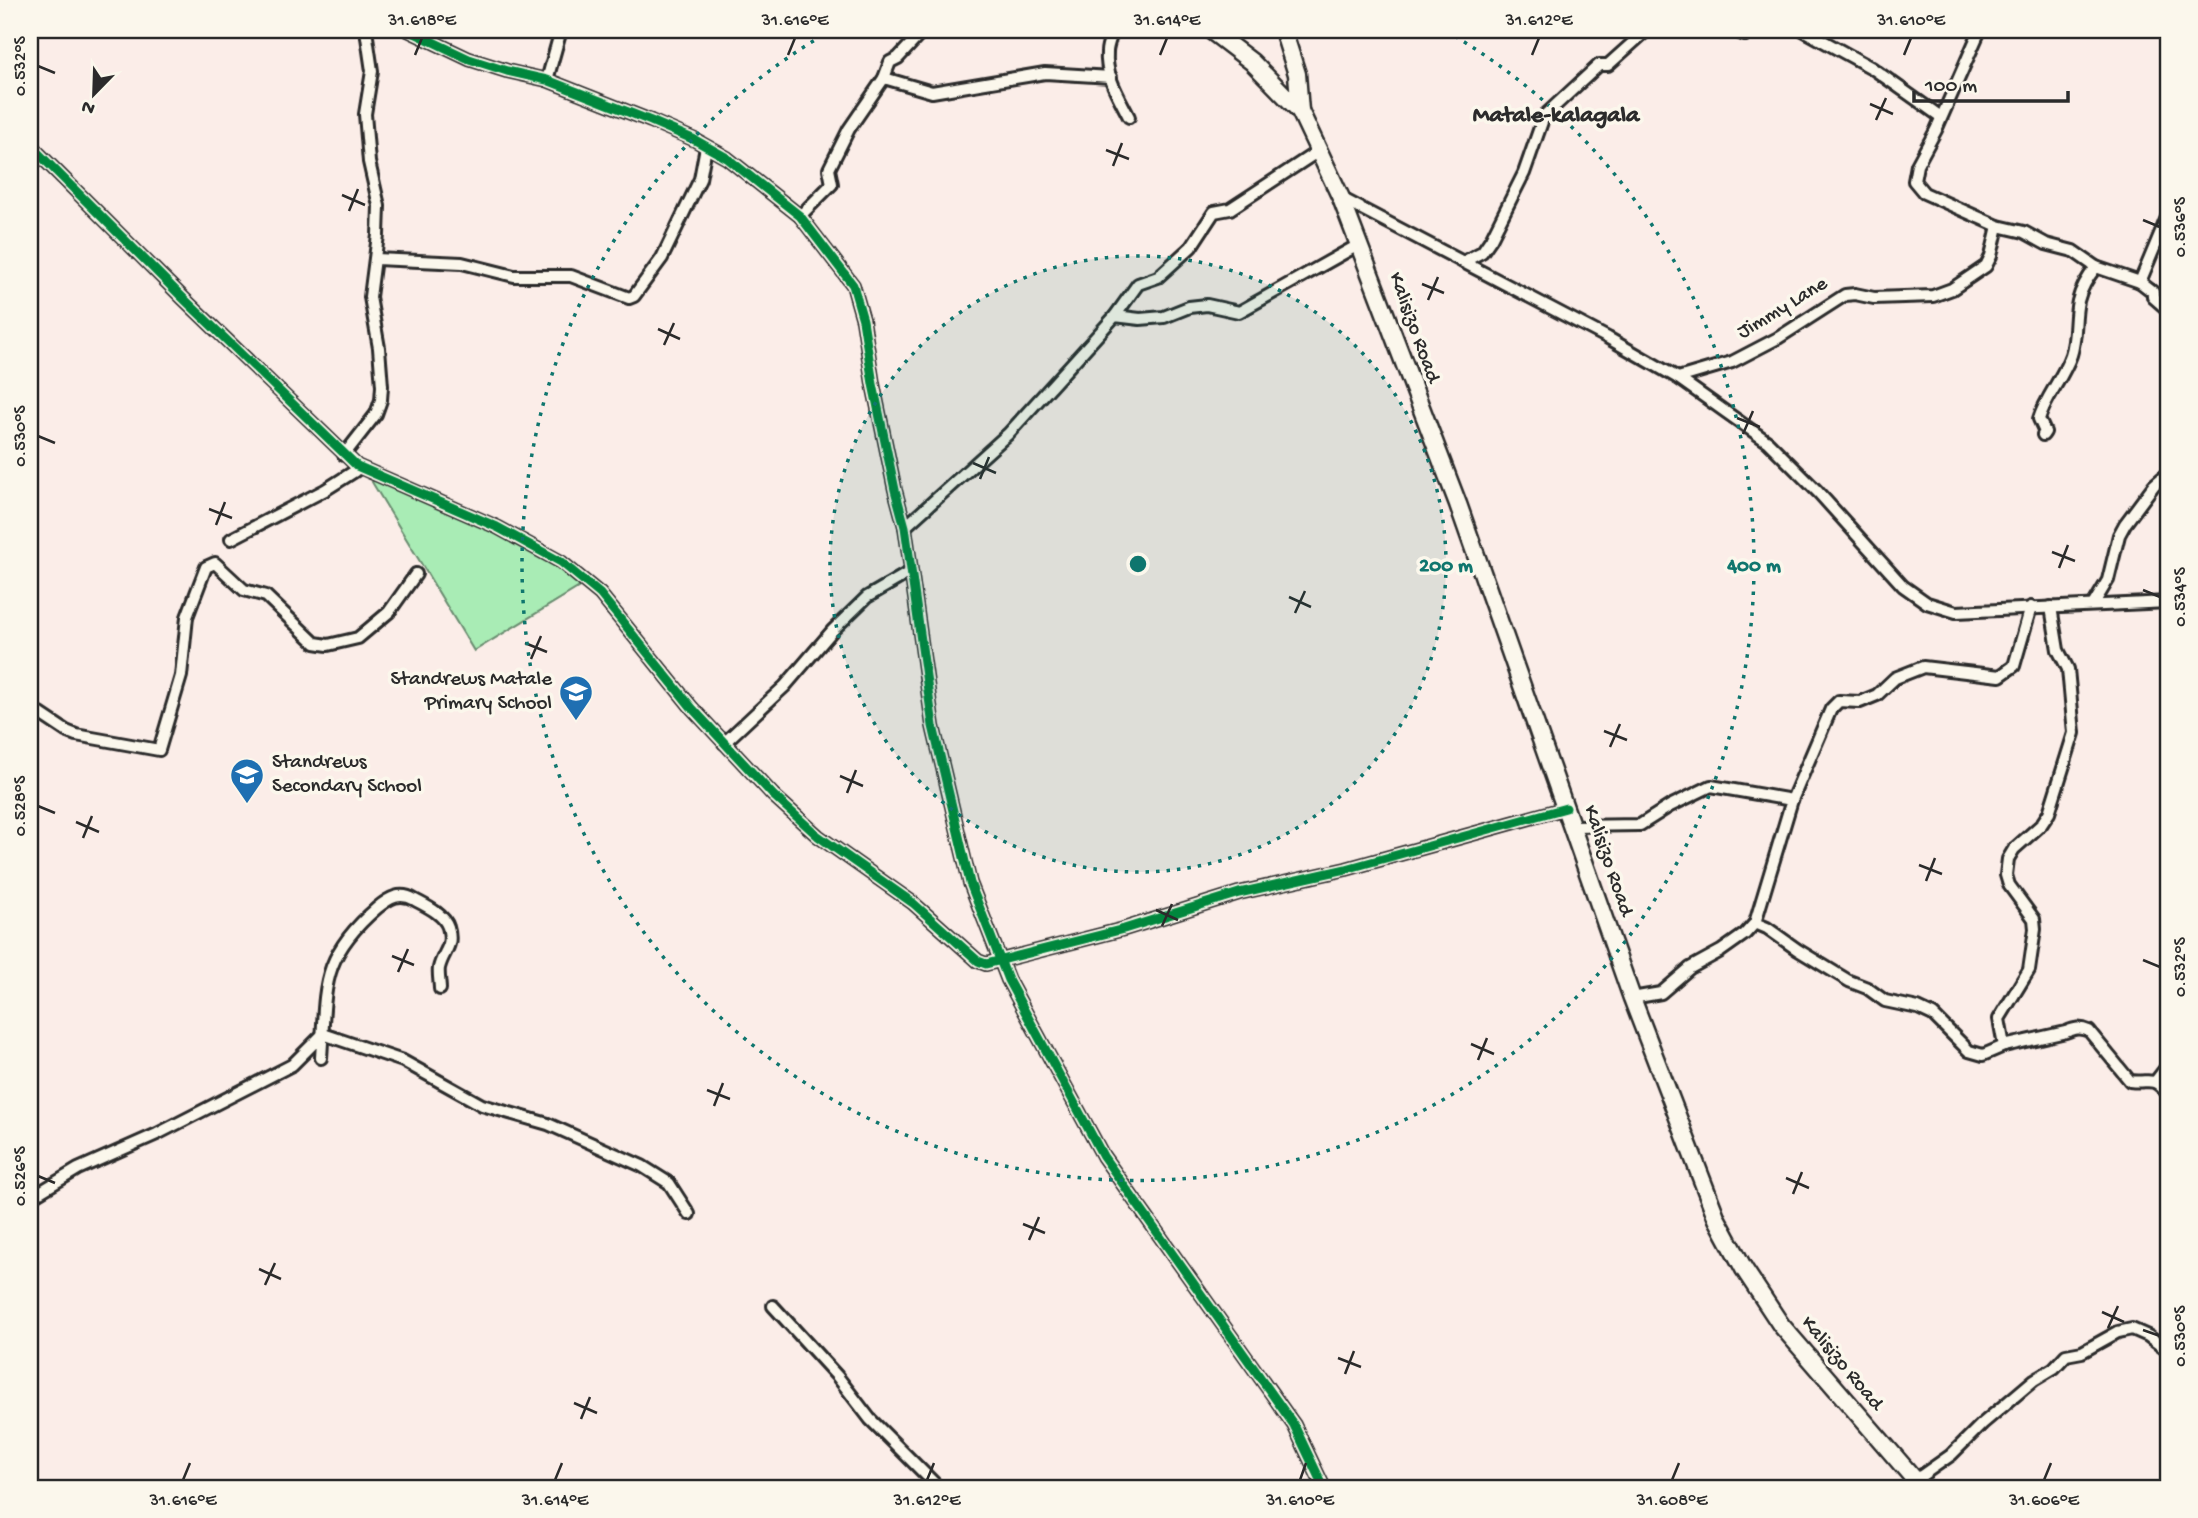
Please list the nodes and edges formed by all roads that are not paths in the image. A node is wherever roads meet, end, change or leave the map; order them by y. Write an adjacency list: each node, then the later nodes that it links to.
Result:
1 (366, 30): 28 (street)
2 (408, 30): 16 (street)
3 (561, 30): 16 (street)
4 (924, 30): 15 (street)
5 (1114, 30): 14 (street)
6 (1210, 30): 17 (street)
7 (1647, 30): 13 (street)
8 (1733, 30): 9 (street)
9 (1755, 30)
10 (1803, 30): 19 (street)
11 (1980, 30): 19 (street)
12 (1288, 33): 17 (street)
13 (1637, 34): 29 (street)
14 (1111, 77): 15 (street); 18 (street)
15 (884, 78): 25 (street)
16 (547, 80): 21 (street)
17 (1300, 111): 22 (street, Kalisizo Road)
18 (1129, 117)
19 (1941, 117): 26 (street)
20 (30, 145): 36 (street)
21 (706, 147): 25 (street); 28 (street)
22 (1320, 150): 23 (street, Kalisizo Road); 33 (street)
23 (1341, 198): 27 (street, Kalisizo Road); 29 (street)
24 (2168, 215): 31 (street)
25 (800, 216): 39 (street)
26 (1998, 226): 30 (street); 34 (street, Jimmy Lane)
27 (1360, 244): 33 (street); 50 (street, Kalisizo Road)
28 (376, 258): 36 (street)
29 (1463, 262): 34 (street)
30 (2096, 267): 31 (street); 35 (street)
31 (2140, 282): 32 (street)
32 (2168, 310)
33 (1115, 316): 39 (street)
34 (1678, 378): 45 (street)
35 (2043, 435)
36 (344, 455): 48 (street)
37 (355, 471): 40 (street)
38 (2168, 473): 44 (street)
39 (905, 527): 41 (street)
40 (231, 539)
41 (910, 572): 48 (street); 53 (street)
42 (416, 574): 47 (street)
43 (2168, 602): 44 (street)
44 (2093, 605): 46 (street)
45 (2031, 607): 46 (street); 49 (street)
46 (2052, 607): 57 (street)
47 (30, 707)
48 (724, 743): 53 (street)
49 (1792, 800): 51 (street); 52 (street)
50 (1566, 808): 51 (street, Kalisizo Road); 53 (street)
51 (1573, 826): 55 (street, Kalisizo Road)
52 (1755, 923): 55 (street); 57 (street)
53 (1000, 960): 68 (street)
54 (440, 989): 56 (street)
55 (1632, 998): 66 (street, Kalisizo Road)
56 (323, 1034): 58 (street); 62 (street); 63 (street)
57 (2004, 1046): 60 (street)
58 (321, 1058)
59 (2168, 1065): 60 (street)
60 (2155, 1082): 61 (street)
61 (2168, 1094)
62 (30, 1198)
63 (689, 1214)
64 (773, 1306): 67 (street)
65 (2168, 1351): 66 (street)
66 (1918, 1484)
67 (939, 1488)
68 (1324, 1488)

